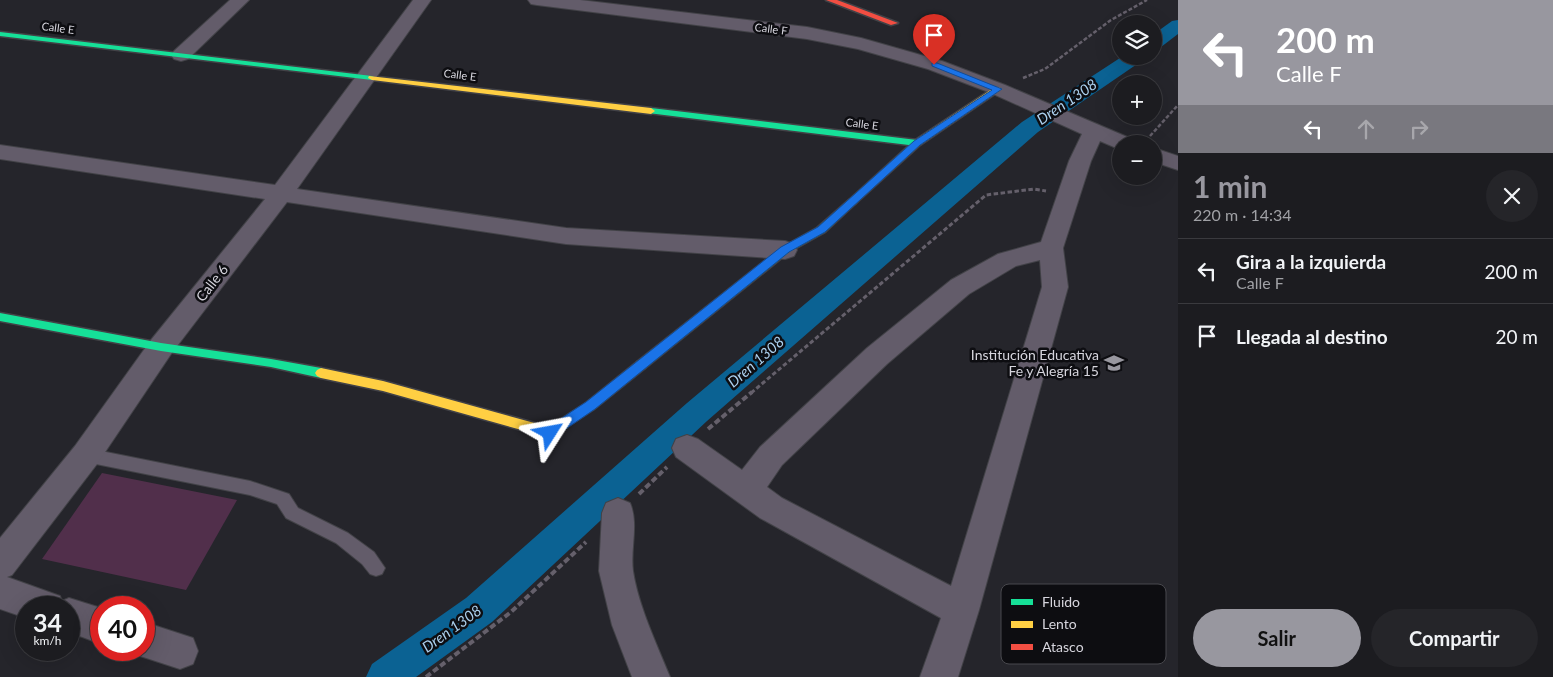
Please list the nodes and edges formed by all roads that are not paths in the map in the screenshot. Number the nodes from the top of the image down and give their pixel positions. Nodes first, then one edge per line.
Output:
1 (240, 0) edge
2 (422, 0) edge
3 (537, 0) edge
4 (830, 0) edge
5 (894, 23) joint
6 (0, 34) edge
7 (880, 49) junction
8 (181, 55) junction
9 (367, 77) junction
10 (1005, 93) junction
11 (1087, 129) junction
12 (1112, 139) edge
13 (917, 143) junction
14 (0, 152) edge
15 (1162, 153) edge
16 (1178, 163) edge
17 (281, 194) junction
18 (1051, 248) junction
19 (785, 250) junction
20 (0, 317) edge
21 (162, 347) junction
22 (687, 448) road end
23 (86, 455) junction
24 (746, 490) junction
25 (618, 513) road end
26 (0, 564) edge
27 (376, 568) dead end
28 (0, 592) edge
29 (15, 597) edge
30 (962, 610) junction
31 (155, 644) edge
32 (180, 652) dead end
33 (651, 677) edge
34 (939, 677) edge

1 - 8 street
2 - 9 street, Calle 6
3 - 7 street, Calle F
4 - 5 street
5 - 7 street
6 - 8 street, Calle E
7 - 10 street, Calle F
8 - 9 street, Calle E
9 - 13 street, Calle E
9 - 17 street, Calle 6
10 - 11 street, Calle F
10 - 13 street
11 - 12 street, Calle F
11 - 18 street
13 - 19 street
14 - 17 street
15 - 16 street
17 - 19 street
17 - 21 street, Calle 6
18 - 24 street
18 - 30 street
19 - 21 street
20 - 21 street
21 - 23 street, Calle 6
22 - 24 street
23 - 26 street, Calle 6
23 - 27 lane
24 - 30 street
25 - 33 street
28 - 29 street
30 - 34 street
31 - 32 street

